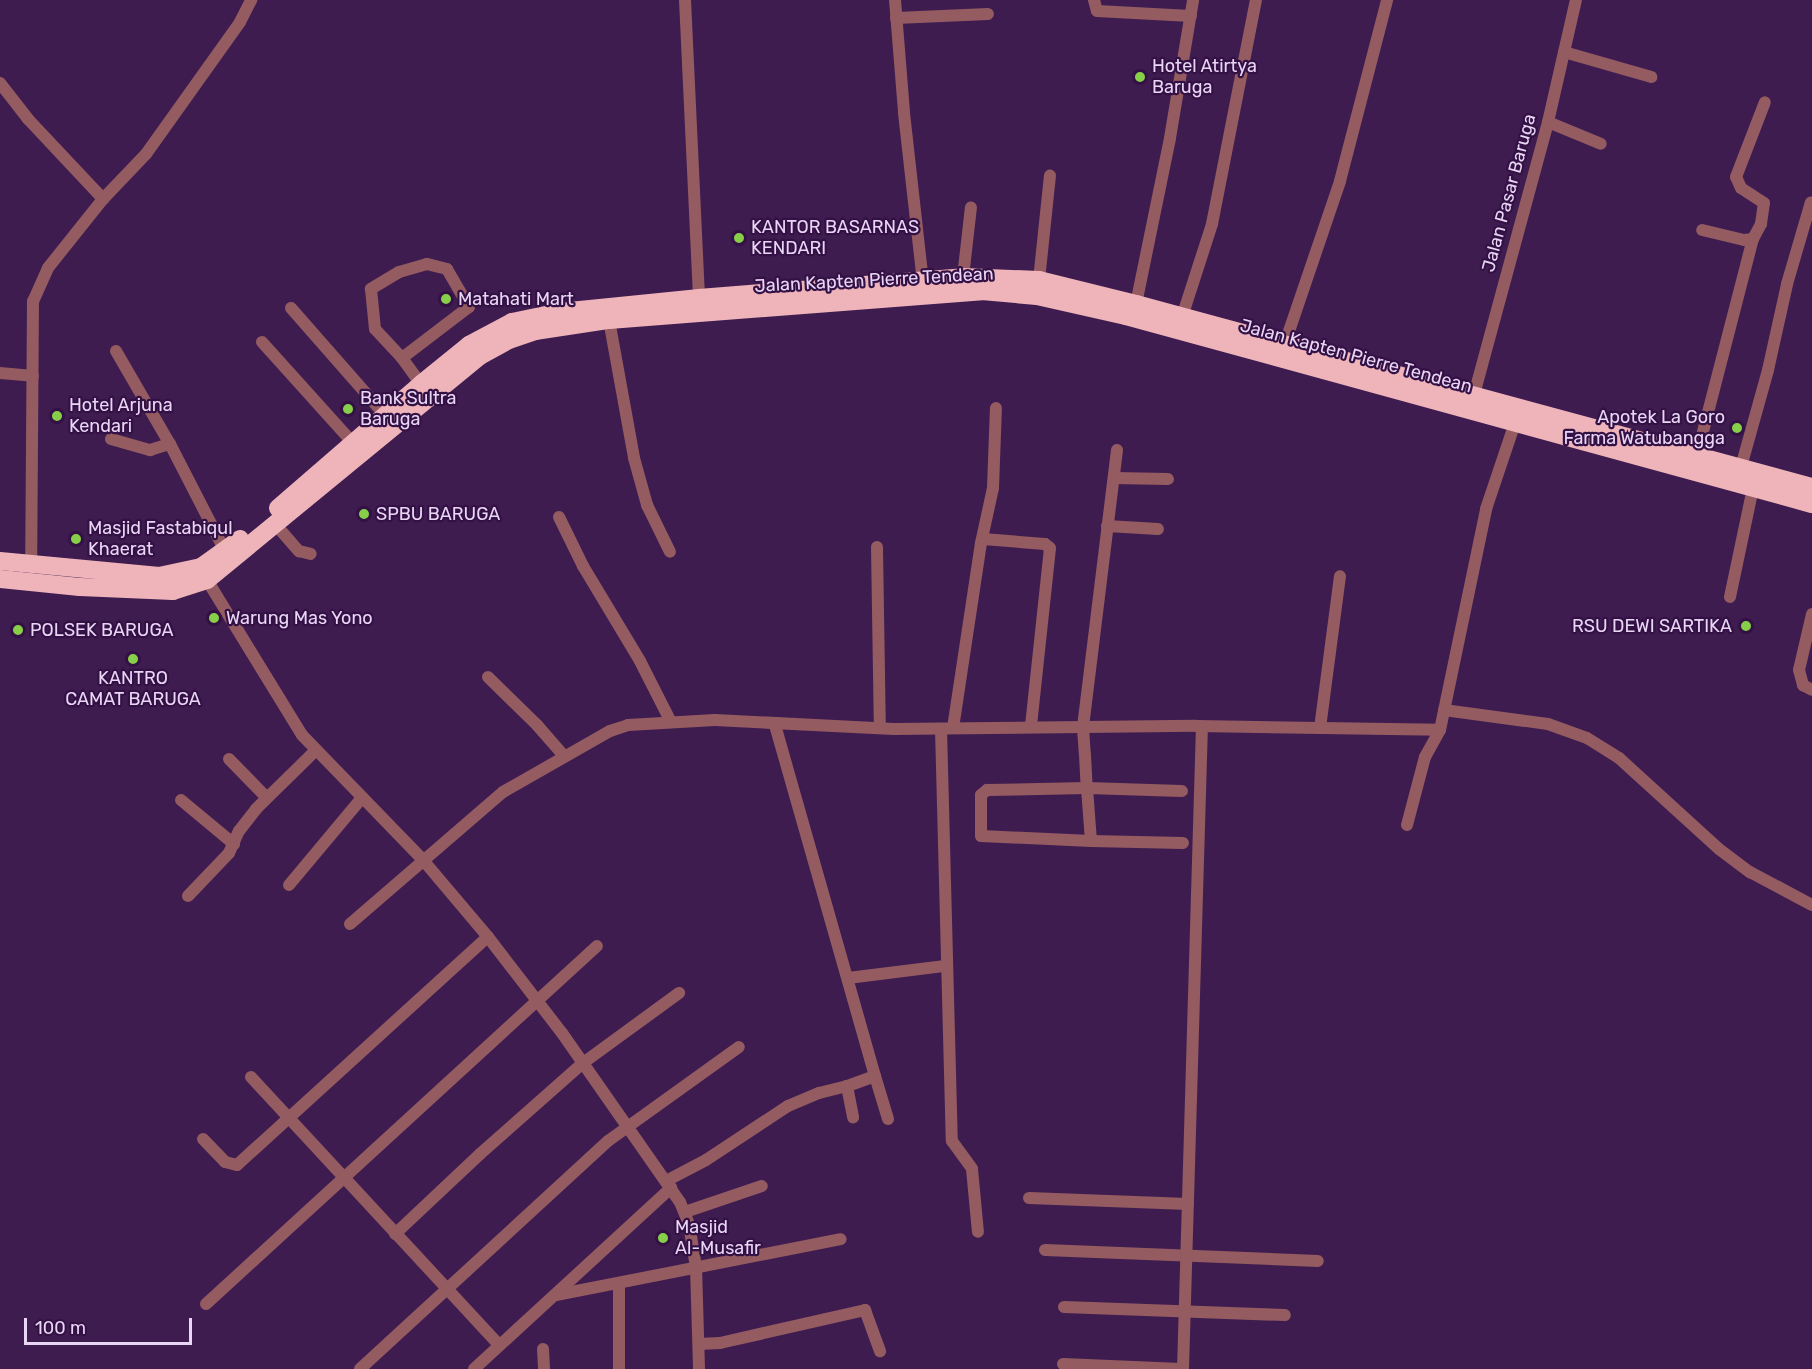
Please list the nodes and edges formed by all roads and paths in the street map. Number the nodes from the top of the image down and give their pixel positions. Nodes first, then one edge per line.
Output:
1 (251, 0) edge
2 (685, 0) edge
3 (895, 0) edge
4 (1094, 0) edge
5 (1193, 0) edge
6 (1256, 0) edge
7 (1387, 0) edge
8 (1576, 0) edge
9 (988, 15) dead end
10 (1191, 16) junction
11 (896, 18) junction
12 (1564, 52) junction
13 (1651, 77) dead end
14 (0, 83) edge
15 (1766, 102) dead end
16 (1548, 122) junction
17 (1601, 144) dead end
18 (1050, 176) dead end
19 (103, 199) junction
20 (1811, 202) edge
21 (971, 207) dead end
22 (1702, 230) dead end
23 (1753, 239) junction
24 (963, 277) junction
25 (1039, 280) junction
26 (923, 282) junction
27 (699, 298) junction
28 (774, 300) junction
29 (1136, 304) junction
30 (291, 308) dead end
31 (1182, 317) junction
32 (609, 320) junction
33 (262, 342) dead end
34 (1285, 343) junction
35 (116, 351) dead end
36 (402, 358) junction
37 (0, 374) edge
38 (33, 376) junction
39 (421, 384) junction
40 (1472, 402) junction
41 (996, 408) dead end
42 (385, 415) junction
43 (1515, 423) junction
44 (111, 439) dead end
45 (352, 442) junction
46 (170, 444) junction
47 (1117, 450) dead end
48 (1697, 455) junction
49 (337, 467) junction
50 (1741, 467) junction
51 (1114, 478) junction
52 (1168, 478) dead end
53 (1812, 487) edge
54 (1753, 488) junction
55 (1812, 504) edge
56 (559, 516) dead end
57 (276, 525) junction
58 (1107, 526) junction
59 (1158, 529) dead end
60 (983, 539) junction
61 (877, 547) dead end
62 (225, 551) junction
63 (670, 552) dead end
64 (311, 554) dead end
65 (0, 561) edge
66 (31, 565) junction
67 (1340, 576) dead end
68 (0, 579) edge
69 (207, 580) junction
70 (1730, 597) dead end
71 (1812, 614) edge
72 (488, 677) dead end
73 (1812, 690) edge
74 (1444, 710) junction
75 (671, 722) junction
76 (776, 725) junction
77 (1202, 726) junction
78 (1030, 727) junction
79 (880, 728) junction
80 (947, 728) junction
81 (1083, 728) junction
82 (1320, 728) junction
83 (1440, 730) junction
84 (315, 751) junction
85 (564, 756) junction
86 (228, 759) dead end
87 (1087, 788) junction
88 (1182, 791) dead end
89 (267, 798) junction
90 (361, 799) junction
91 (181, 800) dead end
92 (1407, 825) dead end
93 (1091, 842) junction
94 (1183, 843) dead end
95 (234, 844) junction
96 (423, 860) junction
97 (289, 885) dead end
98 (188, 896) dead end
99 (1812, 905) edge
100 (350, 924) dead end
101 (488, 937) junction
102 (597, 946) dead end
103 (945, 966) junction
104 (848, 978) junction
105 (679, 993) dead end
106 (538, 1000) junction
107 (739, 1047) dead end
108 (583, 1062) junction
109 (874, 1076) junction
110 (251, 1077) dead end
111 (847, 1086) junction
112 (853, 1117) dead end
113 (287, 1119) junction
114 (888, 1119) dead end
115 (627, 1125) junction
116 (203, 1139) dead end
117 (342, 1176) junction
118 (669, 1184) junction
119 (762, 1186) dead end
120 (1029, 1198) dead end
121 (1188, 1204) junction
122 (685, 1212) junction
123 (978, 1232) dead end
124 (395, 1234) junction
125 (841, 1239) dead end
126 (1046, 1250) dead end
127 (1187, 1254) junction
128 (1318, 1261) dead end
129 (696, 1267) junction
130 (619, 1283) junction
131 (447, 1289) junction
132 (556, 1295) junction
133 (206, 1304) dead end
134 (1064, 1307) dead end
135 (1185, 1311) junction
136 (1285, 1315) dead end
137 (699, 1344) junction
138 (499, 1345) junction
139 (543, 1349) dead end
140 (880, 1351) dead end
141 (1063, 1364) dead end
142 (483, 1366) edge
143 (360, 1369) edge
144 (544, 1369) edge
145 (619, 1369) edge
146 (699, 1369) edge
147 (1182, 1369) edge

1 - 19 street
2 - 27 street
3 - 11 street
4 - 10 street
5 - 10 street
6 - 31 street
7 - 34 street
8 - 12 street, Jalan Pasar Baruga
9 - 11 street
10 - 29 street
11 - 26 street
12 - 13 street
12 - 16 street, Jalan Pasar Baruga
14 - 19 street
15 - 23 street
16 - 17 street
16 - 40 street, Jalan Pasar Baruga
18 - 25 street
19 - 38 street
20 - 50 street
21 - 24 street
22 - 23 street
23 - 48 street
24 - 25 highway, Jalan Kapten Pierre Tendean
24 - 26 highway, Jalan Kapten Pierre Tendean
25 - 29 highway, Jalan Kapten Pierre Tendean
26 - 28 highway, Jalan Kapten Pierre Tendean
27 - 28 highway, Jalan Kapten Pierre Tendean
27 - 39 highway, Jalan Kapten Pierre Tendean
28 - 32 highway, Jalan Kapten Pierre Tendean
28 - 40 highway, Jalan Kapten Pierre Tendean
29 - 31 highway, Jalan Kapten Pierre Tendean
30 - 42 street
31 - 34 highway, Jalan Kapten Pierre Tendean
32 - 49 highway, Jalan Kapten Pierre Tendean
32 - 63 street
33 - 45 street
34 - 40 highway, Jalan Kapten Pierre Tendean
35 - 46 street
36 - 36 street
36 - 39 street
37 - 38 street
38 - 66 street
39 - 42 highway, Jalan Kapten Pierre Tendean
40 - 43 highway, Jalan Kapten Pierre Tendean
40 - 48 highway, Jalan Kapten Pierre Tendean
41 - 60 street
42 - 45 highway, Jalan Kapten Pierre Tendean
43 - 54 highway, Jalan Kapten Pierre Tendean
43 - 74 street
44 - 46 street
45 - 49 highway, Jalan Kapten Pierre Tendean
46 - 62 street
47 - 51 street
48 - 50 highway, Jalan Kapten Pierre Tendean
49 - 57 highway, Jalan Kapten Pierre Tendean
49 - 62 highway, Jalan Kapten Pierre Tendean
50 - 53 highway, Jalan Kapten Pierre Tendean
51 - 52 street
51 - 58 street
54 - 55 highway, Jalan Kapten Pierre Tendean
54 - 70 street
56 - 75 street
57 - 64 street
57 - 69 highway, Jalan Kapten Pierre Tendean
58 - 59 street
58 - 81 street
60 - 78 street
60 - 80 street
61 - 79 street
62 - 66 highway, Jalan Kapten Pierre Tendean
65 - 66 highway, Jalan Kapten Pierre Tendean
67 - 82 street
68 - 69 highway, Jalan Kapten Pierre Tendean
69 - 84 street
71 - 73 street
72 - 85 street
74 - 83 street
74 - 99 street
75 - 76 street
75 - 85 street
76 - 79 street
76 - 104 street
77 - 81 street
77 - 82 street
77 - 121 street
78 - 80 street
78 - 81 street
79 - 80 street
80 - 103 street
81 - 87 street
82 - 83 street
83 - 92 street
84 - 89 street
84 - 90 street
85 - 96 street
86 - 89 street
87 - 88 street
87 - 93 street
87 - 93 street
89 - 95 street
90 - 96 street
90 - 97 street
91 - 95 street
93 - 94 street
95 - 98 street
96 - 100 street
96 - 101 street
101 - 106 street
101 - 113 street
102 - 106 street
103 - 104 street
103 - 123 street
104 - 109 street
105 - 108 street
106 - 108 street
106 - 117 street
107 - 115 street
108 - 115 street
108 - 124 street
109 - 111 street
109 - 114 street
110 - 113 street
111 - 112 street
111 - 118 street
113 - 116 street
113 - 117 street
115 - 118 street
115 - 131 street
117 - 124 street
117 - 133 street
118 - 122 street
118 - 132 street
119 - 122 street
120 - 121 street
121 - 127 street
122 - 129 street
124 - 131 street
125 - 129 street
126 - 127 street
127 - 128 street
127 - 135 street
129 - 130 street
129 - 137 street
130 - 132 street
130 - 145 street
131 - 138 street
131 - 143 street
132 - 138 street
134 - 135 street
135 - 136 street
135 - 147 street
137 - 140 street
137 - 146 street
138 - 142 street
139 - 144 street
141 - 147 street

